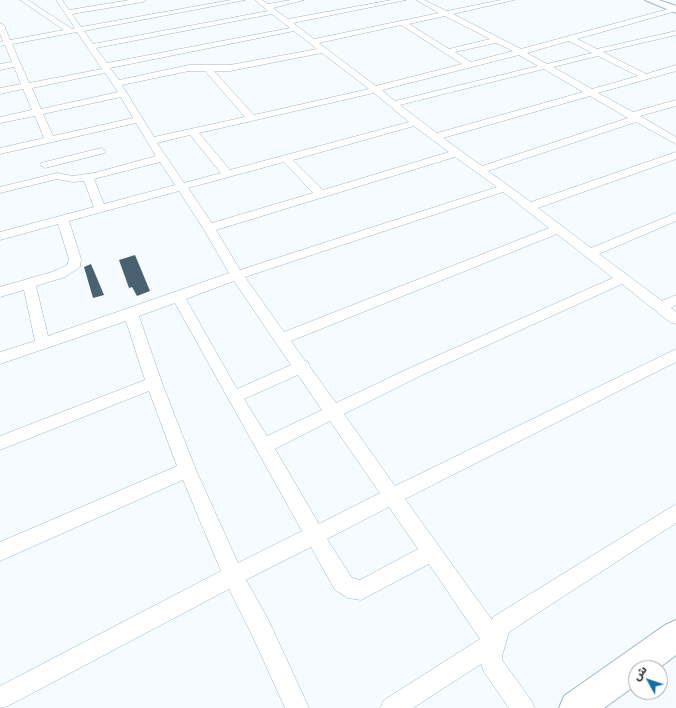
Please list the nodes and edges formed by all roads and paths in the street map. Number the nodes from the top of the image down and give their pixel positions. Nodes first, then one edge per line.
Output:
1 (24, 0) edge
2 (59, 0) edge
3 (143, 0) edge
4 (242, 0) edge
5 (258, 0) edge
6 (301, 0) edge
7 (403, 0) edge
8 (419, 0) edge
9 (487, 0) edge
10 (511, 0) edge
11 (650, 0) edge
12 (458, 3) dead end
13 (494, 4) junction
14 (266, 6) junction
15 (470, 9) junction
16 (675, 9) edge
17 (68, 12) junction
18 (273, 12) junction
19 (445, 14) junction
20 (103, 16) junction
21 (652, 16) junction
22 (664, 20) dead end
23 (286, 22) junction
24 (402, 23) junction
25 (0, 25) edge
26 (80, 29) junction
27 (295, 29) junction
28 (71, 31) junction
29 (676, 33) edge
30 (570, 38) junction
31 (497, 40) junction
32 (312, 42) junction
33 (4, 43) edge
34 (91, 47) junction
35 (323, 50) junction
36 (449, 51) junction
37 (520, 52) junction
38 (599, 52) junction
39 (17, 64) junction
40 (470, 64) junction
41 (0, 67) edge
42 (546, 67) junction
43 (106, 68) junction
44 (676, 68) edge
45 (209, 70) junction
46 (646, 77) junction
47 (117, 83) junction
48 (27, 86) junction
49 (376, 90) junction
50 (0, 91) edge
51 (590, 92) junction
52 (124, 94) junction
53 (676, 103) edge
54 (393, 104) junction
55 (39, 112) junction
56 (251, 118) junction
57 (632, 118) junction
58 (0, 120) edge
59 (138, 120) junction
60 (416, 123) junction
61 (192, 131) junction
62 (435, 138) junction
63 (50, 140) junction
64 (151, 141) junction
65 (676, 141) edge
66 (0, 151) edge
67 (101, 151) junction
68 (456, 153) junction
69 (41, 154) junction
70 (676, 155) edge
71 (162, 158) junction
72 (286, 158) junction
73 (480, 170) junction
74 (227, 173) junction
75 (50, 177) junction
76 (88, 177) junction
77 (182, 186) junction
78 (505, 188) junction
79 (0, 190) edge
80 (320, 193) junction
81 (529, 207) junction
82 (100, 208) junction
83 (676, 218) edge
84 (62, 219) junction
85 (209, 228) junction
86 (557, 229) junction
87 (0, 236) edge
88 (589, 253) junction
89 (238, 276) junction
90 (622, 279) junction
91 (29, 284) junction
92 (0, 292) edge
93 (178, 297) junction
94 (676, 300) edge
95 (660, 307) junction
96 (131, 314) junction
97 (676, 319) edge
98 (283, 338) junction
99 (42, 344) junction
100 (676, 354) edge
101 (0, 358) edge
102 (303, 366) junction
103 (154, 383) junction
104 (234, 397) junction
105 (332, 412) junction
106 (0, 443) edge
107 (264, 446) junction
108 (187, 470) junction
109 (392, 497) junction
110 (676, 514) edge
111 (315, 535) junction
112 (0, 552) edge
113 (432, 552) junction
114 (233, 576) junction
115 (676, 636) edge
116 (494, 642) junction
117 (0, 698) edge
118 (297, 708) edge
119 (392, 708) edge
120 (523, 708) edge
121 (576, 708) edge

1 - 28 street
2 - 17 street
3 - 20 street
4 - 20 street
5 - 14 street
6 - 14 street
7 - 23 street
8 - 19 street
9 - 13 street
10 - 13 street
11 - 16 street
12 - 15 street
13 - 15 street
14 - 18 street
15 - 19 street
16 - 21 street
17 - 20 street
17 - 26 street
18 - 23 street
18 - 34 street
19 - 24 street
19 - 31 street
20 - 26 street
21 - 22 street
21 - 30 street
23 - 27 street
24 - 32 street
24 - 36 street
25 - 33 street
26 - 28 street
26 - 34 street
27 - 32 street
27 - 43 street
28 - 33 street
29 - 38 street
30 - 37 street
30 - 38 street
31 - 36 street
31 - 37 street
32 - 35 street
33 - 39 street
34 - 43 street
35 - 45 street
35 - 49 street
36 - 40 street
37 - 40 street
37 - 42 street
38 - 42 street
38 - 46 street
39 - 41 street
39 - 48 street
40 - 49 street
42 - 51 street
42 - 54 street
43 - 47 street
43 - 48 street
44 - 46 street
45 - 47 street
45 - 56 street
46 - 51 street
47 - 52 street
48 - 50 street
48 - 55 street
49 - 54 street
49 - 56 street
51 - 57 street
51 - 62 street
52 - 55 street
52 - 59 street
53 - 57 street
54 - 60 street
55 - 58 street
55 - 63 street
56 - 61 street
57 - 65 street
57 - 73 street
59 - 64 street
59 - 67 street
60 - 62 street
60 - 72 street
61 - 64 street
61 - 74 street
62 - 68 street
63 - 67 street
63 - 69 street
64 - 71 street
66 - 69 street
67 - 69 street
67 - 71 street
67 - 76 street
68 - 73 street
68 - 80 street
69 - 75 street
70 - 81 street
71 - 77 street
72 - 74 street
72 - 80 street
73 - 78 street
74 - 77 street
75 - 76 street
75 - 79 street
76 - 82 street
77 - 82 street
77 - 85 street
78 - 81 street
78 - 89 street
80 - 85 street
81 - 86 street
82 - 84 street
83 - 88 street
84 - 87 street
84 - 91 street
85 - 89 street
86 - 88 street
86 - 98 street
88 - 90 street
89 - 93 street
89 - 98 street
90 - 95 street
90 - 105 street
91 - 92 street
91 - 99 street
93 - 96 street
93 - 104 street
94 - 95 street
95 - 97 street
96 - 99 street
96 - 103 street
98 - 102 street
99 - 101 street
100 - 109 street
102 - 104 street
102 - 105 street
103 - 106 street
103 - 108 street
104 - 107 street
105 - 107 street
105 - 109 street
107 - 111 street
108 - 112 street
108 - 114 street
109 - 111 street
109 - 113 street
110 - 116 street
111 - 113 street
111 - 114 street
113 - 116 street
114 - 117 street
114 - 118 street
115 - 121 street
116 - 119 street
116 - 120 street

